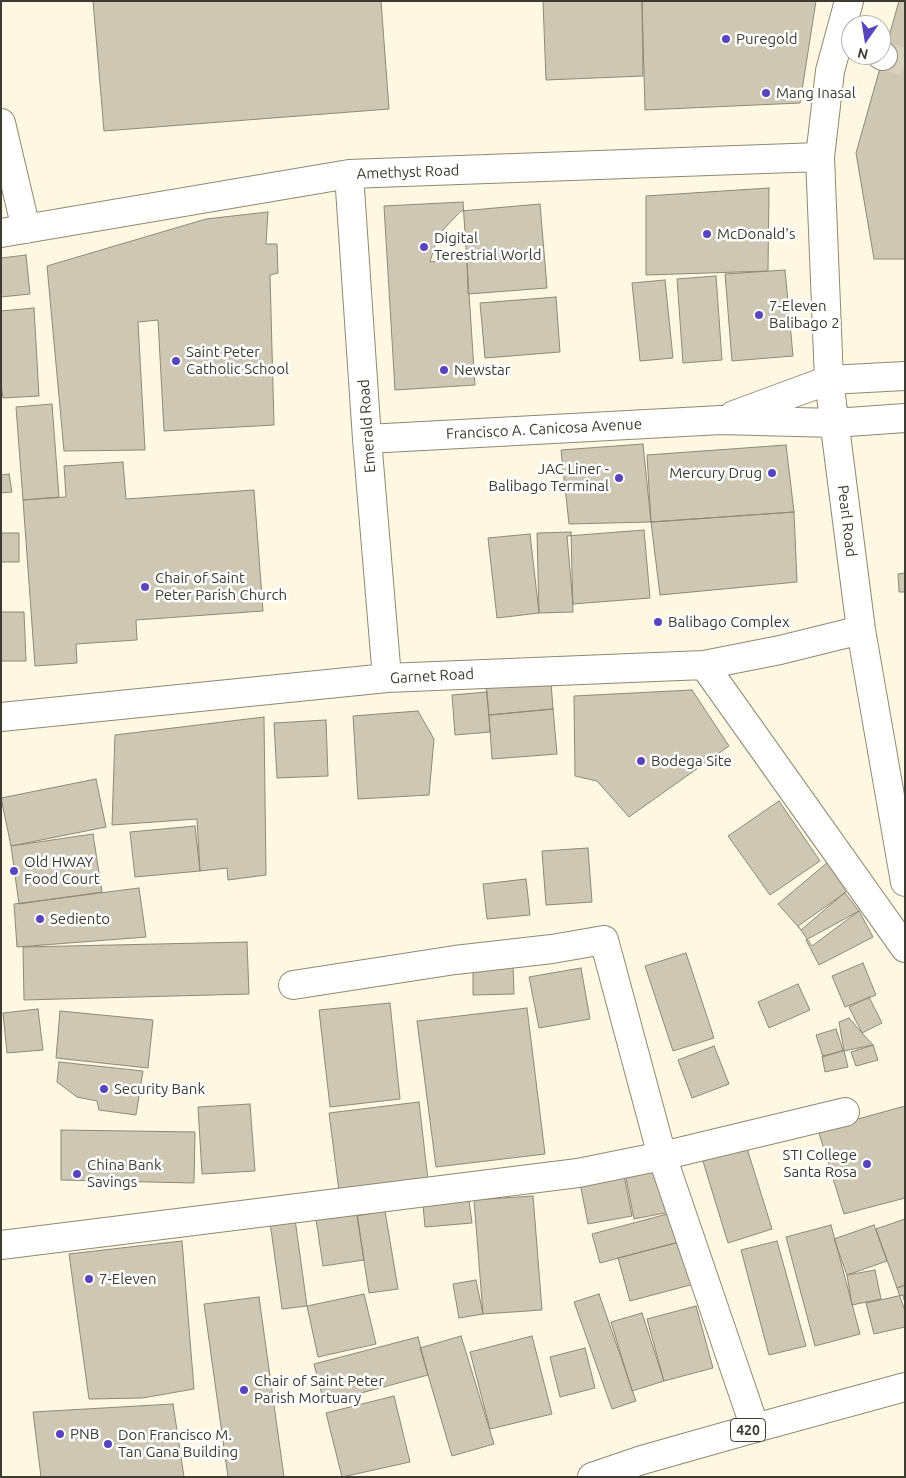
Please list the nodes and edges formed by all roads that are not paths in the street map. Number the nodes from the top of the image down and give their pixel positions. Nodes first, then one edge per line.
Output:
1 (849, 1) edge
2 (848, 15) edge
3 (841, 50) edge
4 (1, 123) edge
5 (820, 157) junction
6 (349, 174) junction
7 (13, 231) edge
8 (905, 376) edge
9 (828, 380) junction
10 (905, 418) edge
11 (721, 420) junction
12 (834, 423) junction
13 (367, 439) junction
14 (861, 630) junction
15 (704, 665) junction
16 (387, 678) junction
17 (1, 717) edge
18 (903, 866) edge
19 (905, 948) edge
20 (293, 985) dead end
21 (845, 1112) dead end
22 (662, 1156) junction
23 (1, 1245) edge
24 (905, 1388) edge
25 (755, 1428) junction
26 (594, 1476) edge

1 - 2 street, Pearl Road
3 - 5 street, Pearl Road
4 - 7 street
5 - 6 street, Amethyst Road
5 - 9 street, Pearl Road
6 - 7 street, Amethyst Road
6 - 13 street, Emerald Road
8 - 9 street, Francisco A. Canicosa Avenue
9 - 11 street, Francisco A. Canicosa Avenue
9 - 12 street, Pearl Road
10 - 12 street, Francisco A. Canicosa Avenue
11 - 12 street, Francisco A. Canicosa Avenue
11 - 13 street, Francisco A. Canicosa Avenue
12 - 14 street, Pearl Road
13 - 16 street, Emerald Road
14 - 15 street, Garnet Road
14 - 18 street, Pearl Road
15 - 16 street, Garnet Road
15 - 19 street
16 - 17 street, Garnet Road
20 - 22 street
21 - 22 street
22 - 23 street
22 - 25 street
24 - 25 street, 420
25 - 26 street, 420

